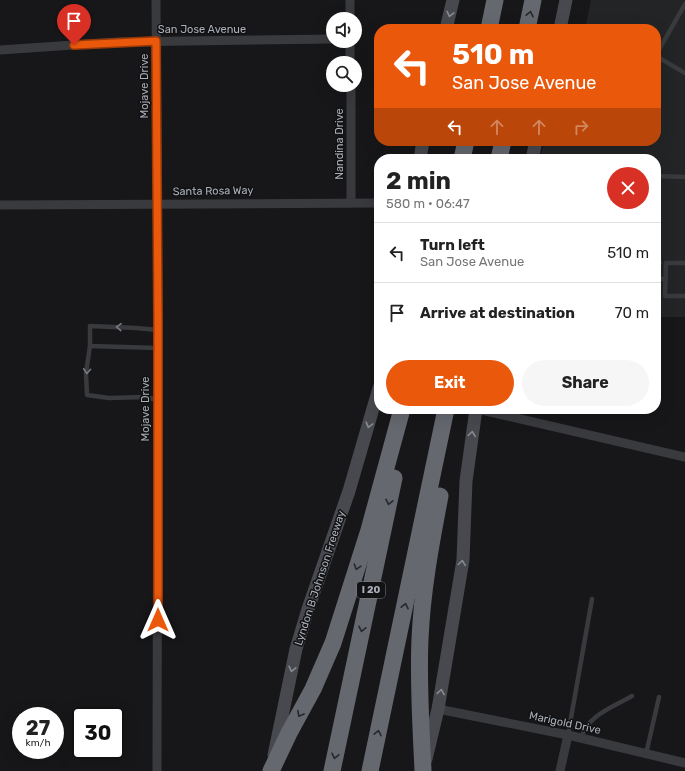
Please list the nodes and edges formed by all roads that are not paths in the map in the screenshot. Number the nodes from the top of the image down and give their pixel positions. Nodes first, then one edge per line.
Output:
1 (156, 0) edge
2 (350, 0) edge
3 (453, 0) edge
4 (495, 0) edge
5 (533, 0) edge
6 (566, 0) edge
7 (685, 4) edge
8 (350, 12) edge
9 (447, 24) edge
10 (490, 24) edge
11 (527, 24) edge
12 (561, 24) edge
13 (326, 39) edge
14 (156, 41) junction
15 (661, 47) edge
16 (0, 50) edge
17 (661, 59) edge
18 (685, 73) edge
19 (351, 92) edge
20 (661, 176) edge
21 (685, 177) edge
22 (352, 203) junction
23 (374, 203) edge
24 (0, 204) edge
25 (158, 204) junction
26 (661, 263) edge
27 (666, 263) junction
28 (685, 263) edge
29 (661, 279) edge
30 (666, 279) junction
31 (685, 296) edge
32 (158, 330) junction
33 (90, 346) junction
34 (158, 348) junction
35 (157, 400) junction
36 (374, 406) edge
37 (401, 414) edge
38 (408, 414) edge
39 (445, 414) edge
40 (452, 414) edge
41 (475, 414) edge
42 (498, 414) edge
43 (685, 457) edge
44 (592, 599) dead end
45 (632, 696) dead end
46 (659, 697) dead end
47 (438, 709) junction
48 (568, 736) junction
49 (581, 738) junction
50 (646, 754) junction
51 (685, 763) edge
52 (423, 770) edge
53 (157, 771) edge
54 (271, 771) edge
55 (332, 771) edge
56 (370, 771) edge
57 (560, 771) edge

1 - 14 street, Mojave Drive
2 - 8 street
3 -> 9 main road
4 - 10 highway
11 -> 5 highway
6 - 12 main road
7 - 15 lane
13 - 14 street, San Jose Avenue
14 - 16 street, San Jose Avenue
14 - 25 street, Mojave Drive
17 - 18 lane
19 - 22 street, Nandina Drive
20 - 21 lane
22 - 23 street, Santa Rosa Way
22 - 25 street, Santa Rosa Way
24 - 25 street, Santa Rosa Way
25 - 32 street, Mojave Drive
26 - 27 lane
27 - 28 lane
27 - 30 lane
29 - 30 lane
30 - 31 lane
32 -> 33 lane
32 - 34 street, Mojave Drive
33 - 34 lane
33 -> 35 lane
34 - 35 street, Mojave Drive
35 - 53 street, Mojave Drive
36 -> 54 main road, Lyndon B Johnson Freeway
37 -> 54 highway
38 -> 55 highway, I 20
56 -> 39 highway
40 - 52 highway
47 -> 41 main road
42 - 43 street
44 - 48 lane
45 - 49 lane
46 - 50 lane
47 - 48 street, Marigold Drive
47 - 52 main road
48 - 49 street, Marigold Drive
48 - 57 street
49 - 50 street, Marigold Drive
50 - 51 street, Marigold Drive

